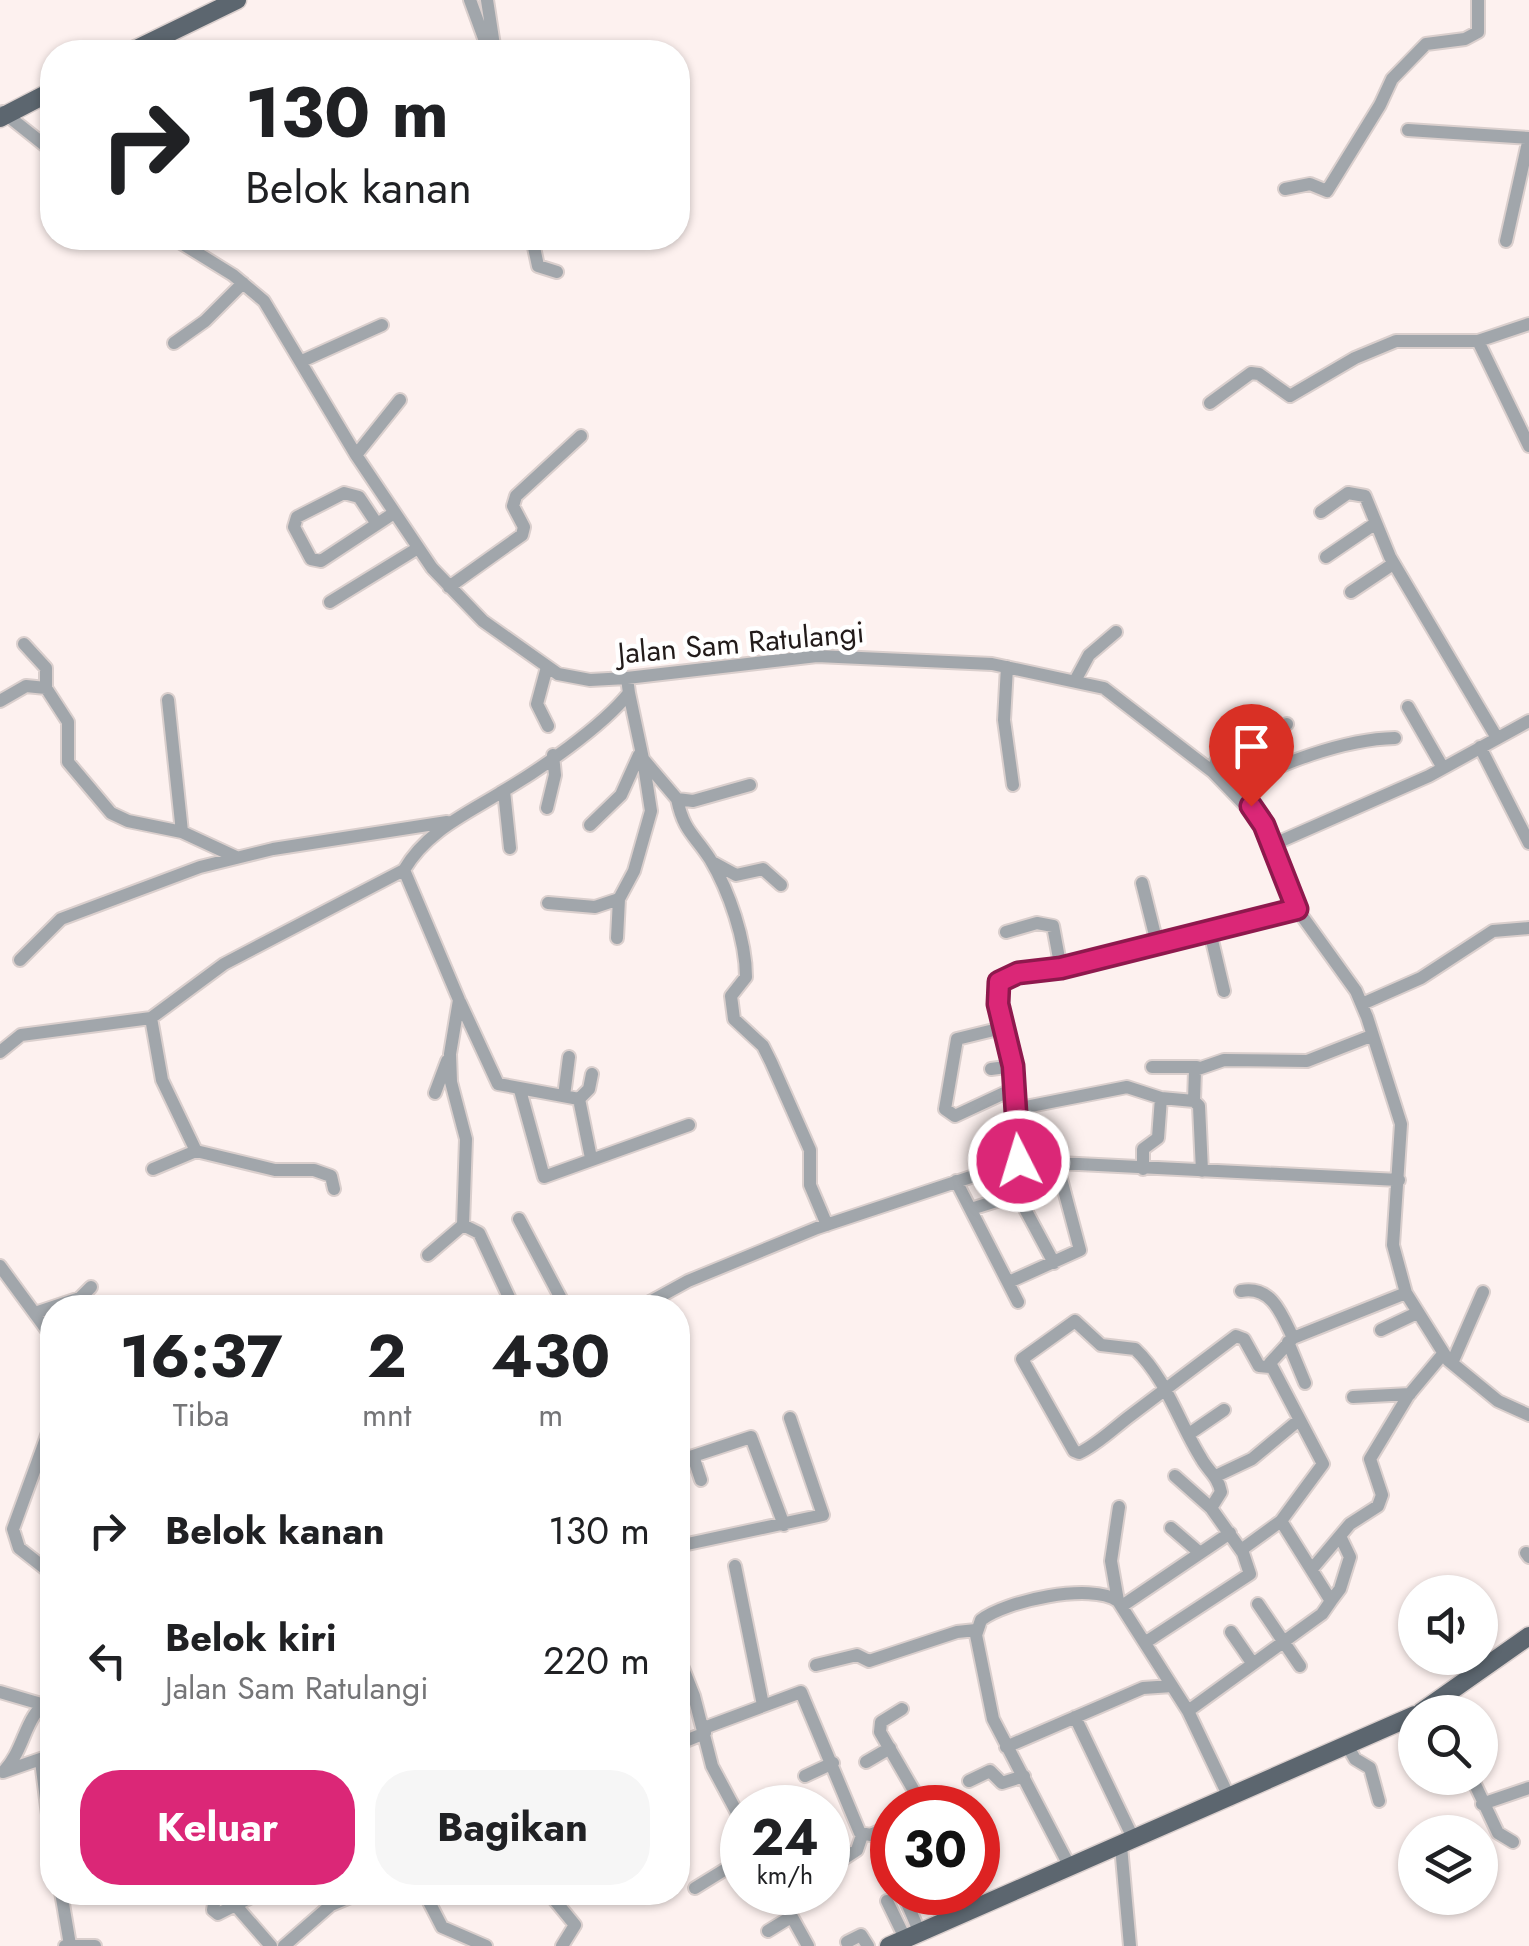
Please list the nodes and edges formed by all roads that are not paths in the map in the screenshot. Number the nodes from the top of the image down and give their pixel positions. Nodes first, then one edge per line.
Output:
1 (237, 0) edge
2 (470, 0) edge
3 (488, 0) edge
4 (1478, 0) edge
5 (155, 40) edge
6 (487, 40) edge
7 (491, 40) edge
8 (40, 97) edge
9 (2, 114) edge
10 (1408, 130) dead end
11 (1529, 138) edge
12 (40, 142) edge
13 (1285, 189) dead end
14 (1506, 241) dead end
15 (192, 250) edge
16 (535, 250) edge
17 (557, 272) dead end
18 (243, 283) junction
19 (1529, 324) edge
20 (382, 325) dead end
21 (1478, 341) junction
22 (174, 343) dead end
23 (302, 361) junction
24 (400, 400) dead end
25 (1210, 403) dead end
26 (1529, 410) edge
27 (1514, 416) junction
28 (580, 436) dead end
29 (1529, 446) edge
30 (356, 454) junction
31 (1321, 512) dead end
32 (394, 514) junction
33 (1376, 523) junction
34 (377, 524) junction
35 (418, 548) junction
36 (1326, 557) dead end
37 (1393, 564) junction
38 (449, 588) junction
39 (1352, 592) dead end
40 (330, 602) dead end
41 (1116, 632) dead end
42 (24, 644) dead end
43 (1006, 666) junction
44 (547, 667) junction
45 (627, 678) junction
46 (1076, 679) junction
47 (46, 688) junction
48 (629, 693) junction
49 (168, 700) dead end
50 (0, 701) edge
51 (1408, 706) dead end
52 (1529, 722) edge
53 (1287, 724) dead end
54 (548, 726) dead end
55 (1395, 738) dead end
56 (1496, 738) junction
57 (1480, 747) junction
58 (642, 754) junction
59 (553, 755) junction
60 (1443, 768) junction
61 (1213, 772) junction
62 (750, 785) dead end
63 (1013, 786) dead end
64 (504, 791) junction
65 (1236, 792) junction
66 (677, 799) junction
67 (548, 808) dead end
68 (450, 821) junction
69 (590, 825) dead end
70 (182, 832) junction
71 (1529, 844) edge
72 (1272, 845) junction
73 (510, 848) dead end
74 (236, 856) junction
75 (709, 858) junction
76 (404, 870) junction
77 (781, 884) dead end
78 (1142, 884) dead end
79 (619, 899) junction
80 (548, 903) dead end
81 (1297, 909) junction
82 (1529, 928) edge
83 (1006, 932) dead end
84 (1210, 932) junction
85 (617, 938) dead end
86 (1156, 943) junction
87 (20, 960) dead end
88 (1061, 968) junction
89 (1224, 991) dead end
90 (459, 1000) junction
91 (1362, 1004) junction
92 (151, 1018) junction
93 (1002, 1028) junction
94 (1372, 1036) junction
95 (0, 1052) edge
96 (450, 1054) junction
97 (569, 1057) dead end
98 (1013, 1066) junction
99 (1152, 1067) dead end
100 (1197, 1067) junction
101 (991, 1069) dead end
102 (592, 1074) dead end
103 (1015, 1088) junction
104 (520, 1090) junction
105 (435, 1093) dead end
106 (564, 1096) junction
107 (1161, 1098) junction
108 (579, 1100) junction
109 (1194, 1101) junction
110 (1014, 1110) junction
111 (689, 1125) dead end
112 (196, 1152) junction
113 (591, 1158) junction
114 (1056, 1160) junction
115 (1019, 1161) junction
116 (153, 1169) dead end
117 (1143, 1169) junction
118 (1202, 1170) junction
119 (1060, 1180) junction
120 (1399, 1180) junction
121 (956, 1181) junction
122 (334, 1189) dead end
123 (1017, 1194) junction
124 (971, 1209) junction
125 (519, 1219) dead end
126 (463, 1225) junction
127 (827, 1225) junction
128 (428, 1255) dead end
129 (1054, 1263) junction
130 (0, 1266) edge
131 (1010, 1282) junction
132 (91, 1286) dead end
133 (1241, 1291) dead end
134 (1483, 1292) dead end
135 (1406, 1293) junction
136 (83, 1295) edge
137 (508, 1295) edge
138 (559, 1295) edge
139 (664, 1295) edge
140 (1018, 1302) dead end
141 (40, 1311) edge
142 (35, 1313) junction
143 (1417, 1313) junction
144 (40, 1320) edge
145 (1381, 1330) dead end
146 (1291, 1340) junction
147 (1448, 1358) junction
148 (1270, 1368) junction
149 (1304, 1383) dead end
150 (1165, 1390) junction
151 (1410, 1394) junction
152 (1353, 1398) dead end
153 (1224, 1410) dead end
154 (1529, 1416) edge
155 (790, 1418) dead end
156 (1299, 1420) junction
157 (1189, 1434) junction
158 (40, 1452) edge
159 (693, 1456) junction
160 (690, 1457) edge
161 (1175, 1476) dead end
162 (1216, 1476) junction
163 (702, 1480) dead end
164 (1119, 1508) dead end
165 (1212, 1508) junction
166 (1281, 1521) junction
167 (784, 1525) junction
168 (1170, 1528) dead end
169 (1230, 1533) junction
170 (7, 1534) edge
171 (1340, 1536) junction
172 (690, 1544) edge
173 (1241, 1550) junction
174 (1200, 1553) junction
175 (40, 1565) edge
176 (735, 1566) dead end
177 (1312, 1568) junction
178 (1331, 1601) junction
179 (1120, 1603) junction
180 (1258, 1604) dead end
181 (976, 1630) junction
182 (1231, 1632) dead end
183 (1529, 1636) edge
184 (1146, 1642) junction
185 (1282, 1642) junction
186 (1254, 1664) junction
187 (816, 1665) dead end
188 (1300, 1666) dead end
189 (690, 1686) edge
190 (1172, 1686) junction
191 (0, 1692) edge
192 (1458, 1695) edge
193 (694, 1696) junction
194 (690, 1698) edge
195 (40, 1699) edge
196 (762, 1706) junction
197 (902, 1709) dead end
198 (40, 1711) edge
199 (1188, 1711) junction
200 (1075, 1717) junction
201 (1398, 1723) edge
202 (705, 1731) junction
203 (690, 1738) edge
204 (1348, 1746) junction
205 (1006, 1747) junction
206 (890, 1748) junction
207 (40, 1760) edge
208 (866, 1762) dead end
209 (832, 1763) junction
210 (1, 1772) edge
211 (805, 1776) dead end
212 (1024, 1776) junction
213 (968, 1781) dead end
214 (722, 1785) edge
215 (911, 1785) edge
216 (1529, 1788) edge
217 (1479, 1795) edge
218 (1230, 1799) junction
219 (1379, 1801) dead end
220 (1482, 1804) junction
221 (870, 1832) edge
222 (862, 1835) junction
223 (1513, 1842) dead end
224 (1127, 1843) junction
225 (850, 1855) edge
226 (1070, 1866) junction
227 (720, 1873) edge
228 (694, 1888) dead end
229 (1000, 1889) edge
230 (62, 1905) edge
231 (215, 1905) edge
232 (239, 1905) edge
233 (333, 1905) edge
234 (431, 1905) edge
235 (558, 1905) edge
236 (236, 1907) junction
237 (893, 1915) edge
238 (943, 1915) edge
239 (792, 1917) joint
240 (768, 1931) dead end
241 (904, 1939) edge
242 (847, 1942) dead end
243 (67, 1946) edge
244 (95, 1946) edge
245 (271, 1946) edge
246 (284, 1946) edge
247 (486, 1946) edge
248 (562, 1946) edge
249 (808, 1946) edge
250 (868, 1946) edge
251 (1130, 1946) edge

1 - 5 main road
2 - 6 street
3 - 7 street
4 - 13 street
8 - 9 main road
9 - 12 street
10 - 11 street
11 - 14 street
15 - 18 street, Jalan Sam Ratulangi
16 - 17 street
18 - 22 street
18 - 23 street, Jalan Sam Ratulangi
19 - 21 street
20 - 23 street
21 - 25 street
21 - 27 street
23 - 30 street, Jalan Sam Ratulangi
24 - 30 street
26 - 27 street
27 - 29 street
28 - 38 street
30 - 32 street, Jalan Sam Ratulangi
31 - 33 street
32 - 34 street
32 - 35 street, Jalan Sam Ratulangi
33 - 36 street
33 - 37 street
34 - 34 street
35 - 38 street, Jalan Sam Ratulangi
35 - 40 street
37 - 39 street
37 - 56 street
38 - 44 street, Jalan Sam Ratulangi
41 - 46 street
42 - 47 street
43 - 45 street, Jalan Sam Ratulangi
43 - 46 street, Jalan Sam Ratulangi
43 - 63 street
44 - 45 street, Jalan Sam Ratulangi
44 - 54 street
45 - 48 street
46 - 61 street, Jalan Sam Ratulangi
47 - 50 street
47 - 70 street
48 - 58 street
48 - 59 street
49 - 70 street
51 - 60 street
52 - 56 street
53 - 61 street
55 - 65 street
56 - 57 street
57 - 60 street
57 - 71 street
58 - 66 street
58 - 69 street
58 - 79 street
59 - 64 street
59 - 67 street
60 - 72 street
61 - 65 street, Jalan Sam Ratulangi
62 - 66 street
64 - 68 street
64 - 73 street
65 - 72 street, Jalan Sam Ratulangi
66 - 75 street
68 - 74 street
68 - 76 street
70 - 74 street
72 - 81 street, Jalan Sam Ratulangi
74 - 87 street
75 - 77 street
75 - 127 street
76 - 90 street
76 - 92 street
78 - 86 street
79 - 80 street
79 - 85 street
81 - 84 street
81 - 91 street, Jalan Sam Ratulangi
82 - 91 street
83 - 88 street
84 - 86 street
84 - 89 street
86 - 88 street
88 - 93 street
90 - 96 street
90 - 104 street
91 - 94 street, Jalan Sam Ratulangi
92 - 95 street
92 - 112 street
93 - 98 street
93 - 103 street
94 - 100 street
94 - 120 street, Jalan Sam Ratulangi
96 - 105 street
96 - 126 street
97 - 106 street
98 - 101 street
98 - 103 street
99 - 100 street
100 - 109 street
102 - 108 street
103 - 110 street
104 - 106 street
104 - 113 street
106 - 108 street
107 - 109 street
107 - 110 street
107 - 117 street
108 - 113 street
109 - 118 street
110 - 115 street
111 - 113 street
112 - 116 street
112 - 122 street
114 - 115 street
114 - 117 street
114 - 119 street
115 - 121 street
117 - 118 street
118 - 120 street
119 - 123 street
119 - 129 street
120 - 135 street, Jalan Sam Ratulangi
121 - 124 street
121 - 127 street
123 - 124 street
123 - 129 street
124 - 131 street
125 - 138 street
126 - 128 street
126 - 137 street
127 - 139 street
129 - 131 street
130 - 142 street
131 - 140 street
132 - 136 street
133 - 146 street
134 - 147 street
135 - 143 street, Jalan Sam Ratulangi
135 - 146 street
141 - 142 street
142 - 144 street
143 - 145 street
143 - 147 street, Jalan Sam Ratulangi
146 - 148 street
146 - 149 street
147 - 151 street
147 - 154 street, Jalan Sam Ratulangi
148 - 150 street
148 - 156 street
150 - 150 street
150 - 157 street
151 - 152 street
151 - 171 street
153 - 157 street
155 - 167 street
156 - 162 street
156 - 166 street
157 - 162 street
158 - 170 street
159 - 160 street
159 - 163 street
159 - 167 street
161 - 165 street
162 - 165 street
164 - 179 street
165 - 169 street
166 - 173 street
166 - 177 street
167 - 172 street
168 - 174 street
169 - 173 street
169 - 174 street
170 - 175 street
171 - 177 street
171 - 178 street
173 - 184 street
174 - 179 street
176 - 196 street
177 - 178 street
178 - 185 street
179 - 181 street
179 - 184 street
180 - 185 street
181 - 187 street
181 - 205 street
182 - 186 street
183 - 192 main road
184 - 190 street
185 - 186 street
185 - 188 street
186 - 199 street
189 - 193 street
190 - 199 street
190 - 200 street
191 - 195 street
193 - 194 street
193 - 202 street
196 - 202 street
196 - 209 street
197 - 206 street
198 - 210 street
199 - 218 street
200 - 205 street
200 - 224 street
201 - 204 main road
202 - 203 street
202 - 214 street
204 - 218 main road
204 - 219 street
205 - 212 street
206 - 208 street
206 - 215 street
207 - 210 street
209 - 211 street
209 - 222 street
212 - 213 street
212 - 226 street
216 - 220 street
217 - 220 street
218 - 224 main road
220 - 223 street
221 - 222 street
222 - 225 street
224 - 226 main road
224 - 251 street
226 - 229 main road
227 - 228 street
230 - 243 street
231 - 236 street
232 - 236 street
233 - 246 street
234 - 247 street
235 - 248 street
236 - 245 street
237 - 241 street
238 - 241 main road
239 - 240 street
239 - 249 street
242 - 250 street
243 - 244 street

